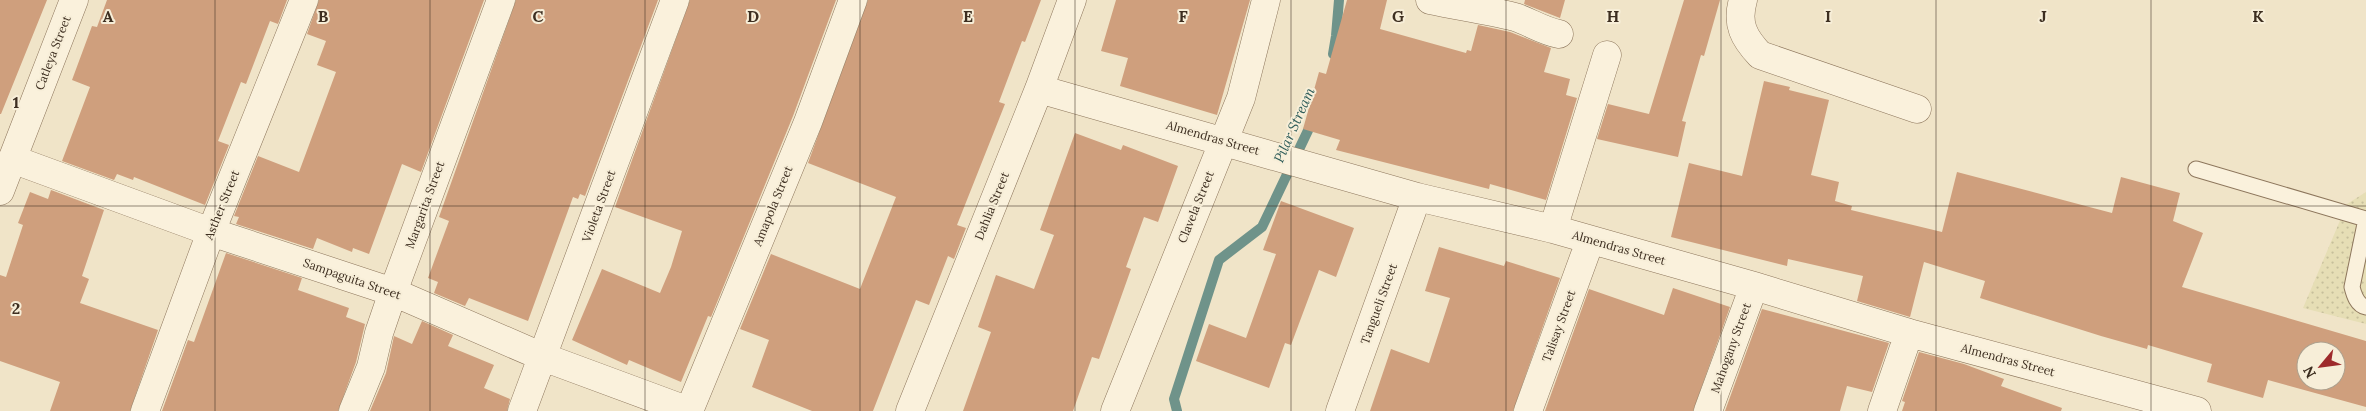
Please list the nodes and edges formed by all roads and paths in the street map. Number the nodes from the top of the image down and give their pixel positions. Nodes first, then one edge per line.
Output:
1 (74, 0) edge
2 (304, 0) edge
3 (501, 0) edge
4 (675, 0) edge
5 (853, 0) edge
6 (1072, 0) edge
7 (1266, 0) edge
8 (1430, 0) edge
9 (1743, 0) edge
10 (1559, 34) dead end
11 (1607, 55) dead end
12 (1040, 89) junction
13 (1917, 109) dead end
14 (1222, 141) junction
15 (12, 158) junction
16 (2196, 169) dead end
17 (0, 191) edge
18 (1417, 197) junction
19 (2366, 219) edge
20 (1553, 229) junction
21 (211, 232) junction
22 (1590, 241) junction
23 (1754, 286) junction
24 (393, 292) junction
25 (2366, 308) edge
26 (1909, 333) junction
27 (543, 357) junction
28 (144, 411) edge
29 (353, 411) edge
30 (522, 411) edge
31 (689, 411) edge
32 (910, 411) edge
33 (1115, 411) edge
34 (1340, 411) edge
35 (1528, 411) edge
36 (1708, 411) edge
37 (1882, 411) edge
38 (2197, 411) edge

1 - 15 street, Catleya Street
2 - 21 street, Asther Street
3 - 24 street, Margarita Street
4 - 27 street, Violeta Street
5 - 31 street, Amapola Street
6 - 12 street, Dahlia Street
7 - 14 street, Clavela Street
8 - 10 street
9 - 13 street
11 - 20 street
12 - 14 street, Almendras Street
12 - 32 street, Dahlia Street
14 - 18 street, Almendras Street
14 - 33 street, Clavela Street
15 - 17 street, Catleya Street
15 - 21 street, Sampaguita Street
16 - 19 lane
18 - 20 street, Almendras Street
18 - 34 street, Tangueli Street
19 - 25 lane
20 - 22 street, Almendras Street
21 - 24 street, Sampaguita Street
21 - 28 street, Asther Street
22 - 23 street, Almendras Street
22 - 35 street, Talisay Street
23 - 26 street, Almendras Street
23 - 36 street, Mahogany Street
24 - 27 street, Sampaguita Street
24 - 29 street, Margarita Street
26 - 37 street
26 - 38 street, Almendras Street
27 - 30 street, Violeta Street
27 - 31 street, Sampaguita Street

